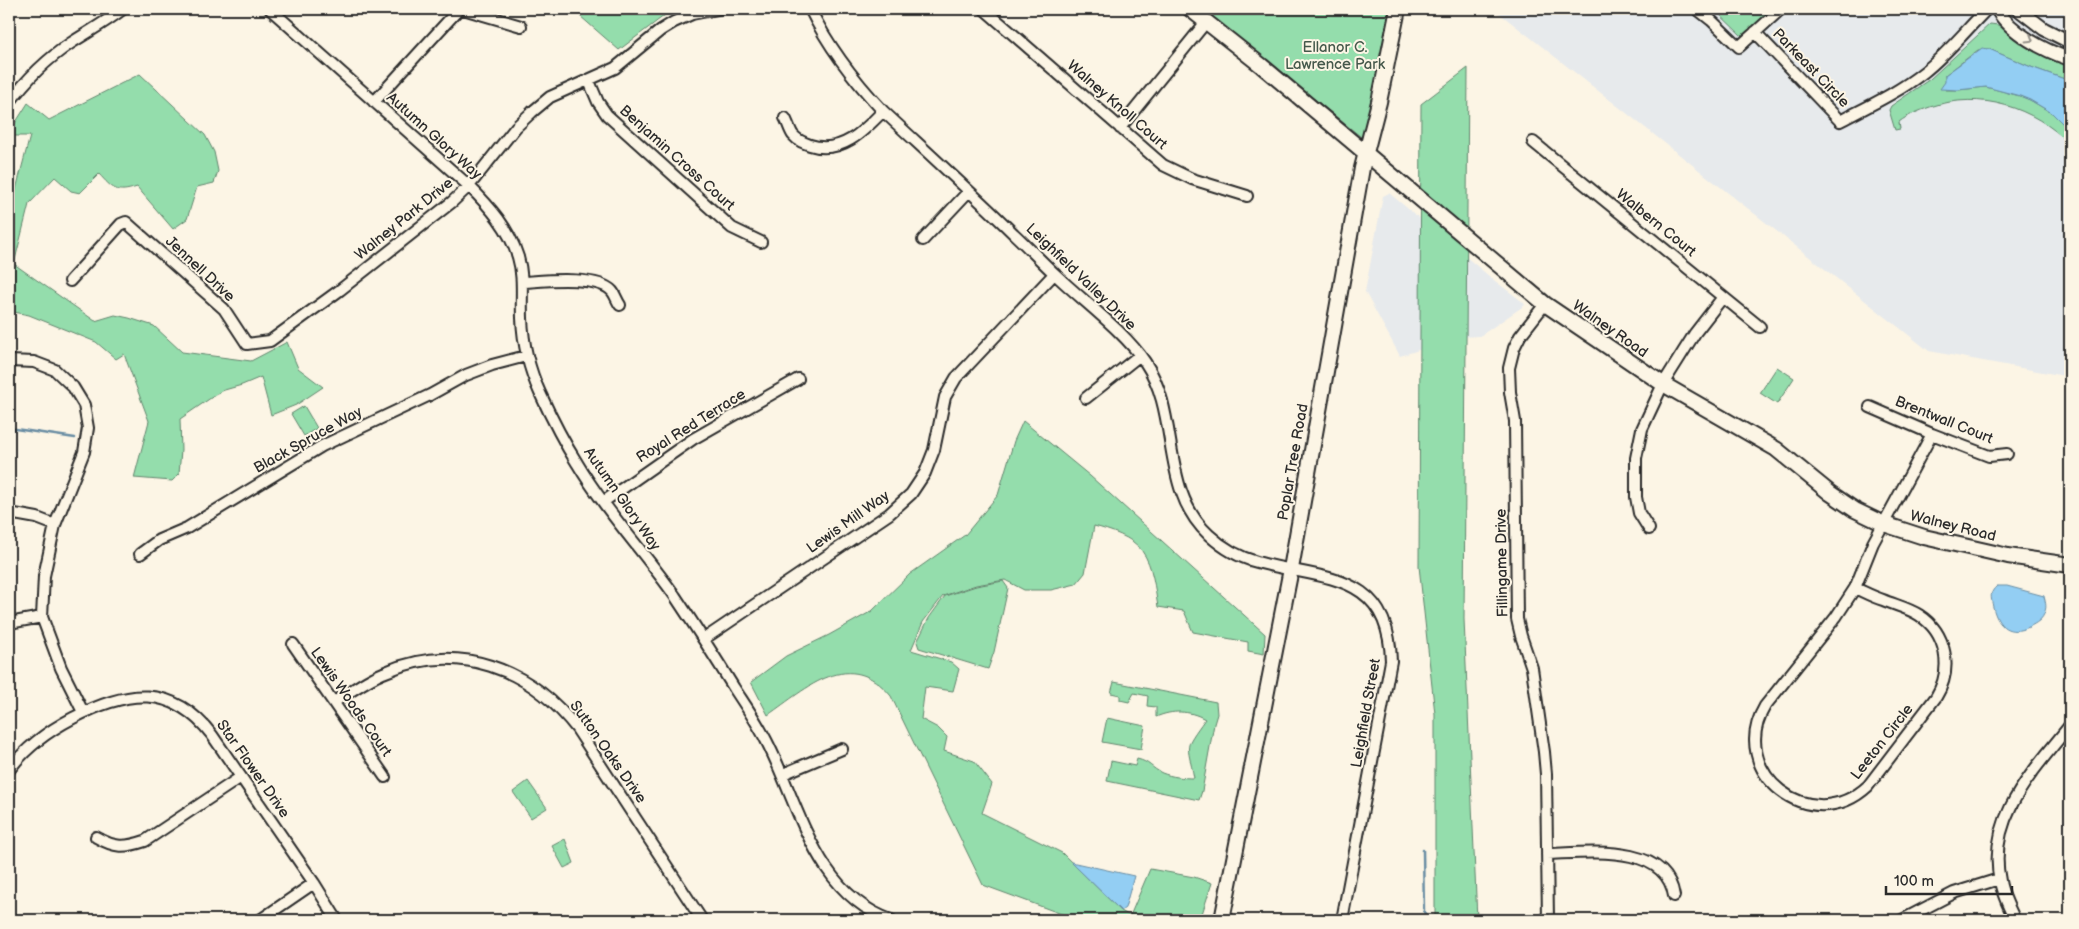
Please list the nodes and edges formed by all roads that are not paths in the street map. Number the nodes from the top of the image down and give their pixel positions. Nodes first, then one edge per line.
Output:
1 (123, 9) edge
2 (270, 9) edge
3 (458, 9) edge
4 (463, 9) edge
5 (718, 9) edge
6 (810, 9) edge
7 (984, 9) edge
8 (1190, 9) edge
9 (1398, 9) edge
10 (1697, 9) edge
11 (1781, 9) edge
12 (1986, 9) edge
13 (1997, 9) edge
14 (2018, 9) edge
15 (1206, 22) junction
16 (521, 26) dead end
17 (1755, 32) junction
18 (2070, 42) edge
19 (2070, 59) edge
20 (589, 81) junction
21 (374, 102) junction
22 (9, 103) edge
23 (883, 111) junction
24 (785, 118) dead end
25 (1120, 128) junction
26 (1532, 142) dead end
27 (1366, 154) junction
28 (469, 186) junction
29 (969, 191) junction
30 (1248, 196) dead end
31 (923, 240) dead end
32 (761, 242) dead end
33 (1054, 274) junction
34 (70, 281) dead end
35 (522, 282) junction
36 (1723, 297) junction
37 (1545, 304) junction
38 (620, 305) dead end
39 (1760, 327) dead end
40 (247, 344) joint
41 (1140, 355) junction
42 (526, 356) junction
43 (9, 361) edge
44 (798, 379) dead end
45 (1663, 384) junction
46 (1086, 398) dead end
47 (1870, 406) dead end
48 (1932, 434) junction
49 (2007, 454) dead end
50 (603, 502) junction
51 (9, 514) edge
52 (1884, 524) junction
53 (55, 525) junction
54 (1649, 529) dead end
55 (140, 554) dead end
56 (2070, 565) edge
57 (1292, 569) junction
58 (1854, 588) junction
59 (42, 616) junction
60 (9, 623) edge
61 (704, 639) junction
62 (293, 644) dead end
63 (334, 702) junction
64 (84, 712) junction
65 (2070, 725) edge
66 (842, 749) dead end
67 (9, 770) edge
68 (783, 774) junction
69 (241, 777) junction
70 (385, 777) dead end
71 (96, 837) dead end
72 (1547, 854) junction
73 (1999, 879) junction
74 (314, 883) junction
75 (1674, 896) dead end
76 (260, 920) edge
77 (337, 920) edge
78 (702, 920) edge
79 (891, 920) edge
80 (1222, 920) edge
81 (1342, 920) edge
82 (1548, 920) edge
83 (1902, 920) edge
84 (2015, 920) edge

1 - 22 street
2 - 21 street, Autumn Glory Way
3 - 21 street
4 - 16 street
5 - 20 street, Walney Park Drive
6 - 23 street, Leighfield Valley Drive
7 - 25 street, Walney Knoll Court
8 - 15 main road, Walney Road
9 - 27 main road, Poplar Tree Road
10 - 17 street, Parkeast Circle
11 - 17 street, Parkeast Circle
12 - 17 street, Parkeast Circle
13 -> 19 street
14 - 18 street
15 - 25 street
15 - 27 main road, Walney Road
20 - 28 street, Walney Park Drive
20 - 32 street, Benjamin Cross Court
21 - 28 street, Autumn Glory Way
23 - 24 street
23 - 29 street, Leighfield Valley Drive
25 - 30 street, Walney Knoll Court
26 - 36 street, Walbern Court
27 - 37 main road, Walney Road
27 - 57 main road, Poplar Tree Road
28 - 35 street, Autumn Glory Way
28 - 40 street, Walney Park Drive
29 - 31 street
29 - 33 street, Leighfield Valley Drive
33 - 41 street, Leighfield Valley Drive
33 - 61 street, Lewis Mill Way
34 - 40 street, Jennell Drive
35 - 38 street
35 - 42 street, Autumn Glory Way
36 - 39 street, Walbern Court
36 - 45 street
37 - 45 main road, Walney Road
37 - 72 street, Fillingame Drive
41 - 46 street
41 - 57 street, Leighfield Valley Drive
42 - 50 street, Autumn Glory Way
42 - 55 street, Black Spruce Way
43 - 53 street
44 - 50 street, Royal Red Terrace
45 - 52 main road, Walney Road
45 - 54 street
47 - 48 street, Brentwall Court
48 - 49 street, Brentwall Court
48 - 52 street, Leeton Circle
50 - 61 street, Autumn Glory Way
51 - 53 street
52 - 56 main road, Walney Road
52 - 58 street, Leeton Circle
53 - 59 street
57 - 80 main road, Poplar Tree Road
57 - 81 street, Leighfield Street
58 - 58 street, Leeton Circle
59 - 60 street
59 - 64 street
61 - 68 street, Autumn Glory Way
62 - 63 street, Lewis Woods Court
63 - 70 street, Lewis Woods Court
63 - 78 street, Sutton Oaks Drive
64 - 67 street, Star Flower Drive
64 - 69 street, Star Flower Drive
65 - 73 street
66 - 68 street
68 - 79 street, Autumn Glory Way
69 - 71 street
69 - 74 street, Star Flower Drive
72 - 75 street
72 - 82 street, Fillingame Drive
73 - 83 street
73 - 84 street
74 - 76 street
74 - 77 street, Star Flower Drive

